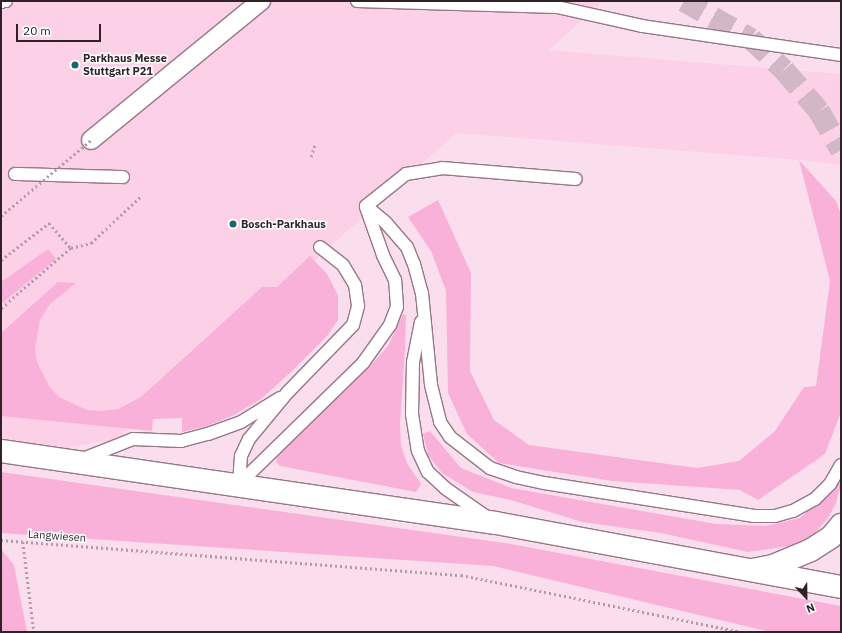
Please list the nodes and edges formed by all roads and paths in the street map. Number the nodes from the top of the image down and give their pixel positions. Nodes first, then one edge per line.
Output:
1 (6, 1) edge
2 (261, 1) edge
3 (357, 1) edge
4 (1, 2) edge
5 (841, 55) edge
6 (92, 140) joint
7 (315, 144) dead end
8 (311, 157) dead end
9 (15, 174) dead end
10 (123, 177) dead end
11 (576, 179) dead end
12 (140, 197) dead end
13 (366, 206) junction
14 (1, 216) edge
15 (320, 247) dead end
16 (71, 248) junction
17 (1, 260) edge
18 (1, 309) edge
19 (423, 310) junction
20 (287, 393) junction
21 (1, 451) edge
22 (77, 461) junction
23 (841, 465) edge
24 (239, 484) junction
25 (496, 523) junction
26 (841, 525) edge
27 (1, 540) edge
28 (23, 542) junction
29 (752, 570) junction
30 (841, 587) edge
31 (34, 632) edge
32 (740, 632) edge

1 - 4 lane
2 - 6 street
3 - 5 lane
6 - 14 path, bridge
7 - 8 path
9 - 10 lane
11 - 13 lane
12 - 16 path
13 - 19 lane
13 - 24 lane
15 - 20 lane
16 - 17 path
16 - 18 path
19 - 23 lane
19 - 25 lane
20 - 22 lane
20 - 24 lane
21 - 22 main road
22 - 24 main road
24 - 25 main road
25 - 29 main road
26 - 29 main road
27 - 28 path, Langwiesen
28 - 31 path
28 - 32 path, Langwiesen
29 - 30 main road

